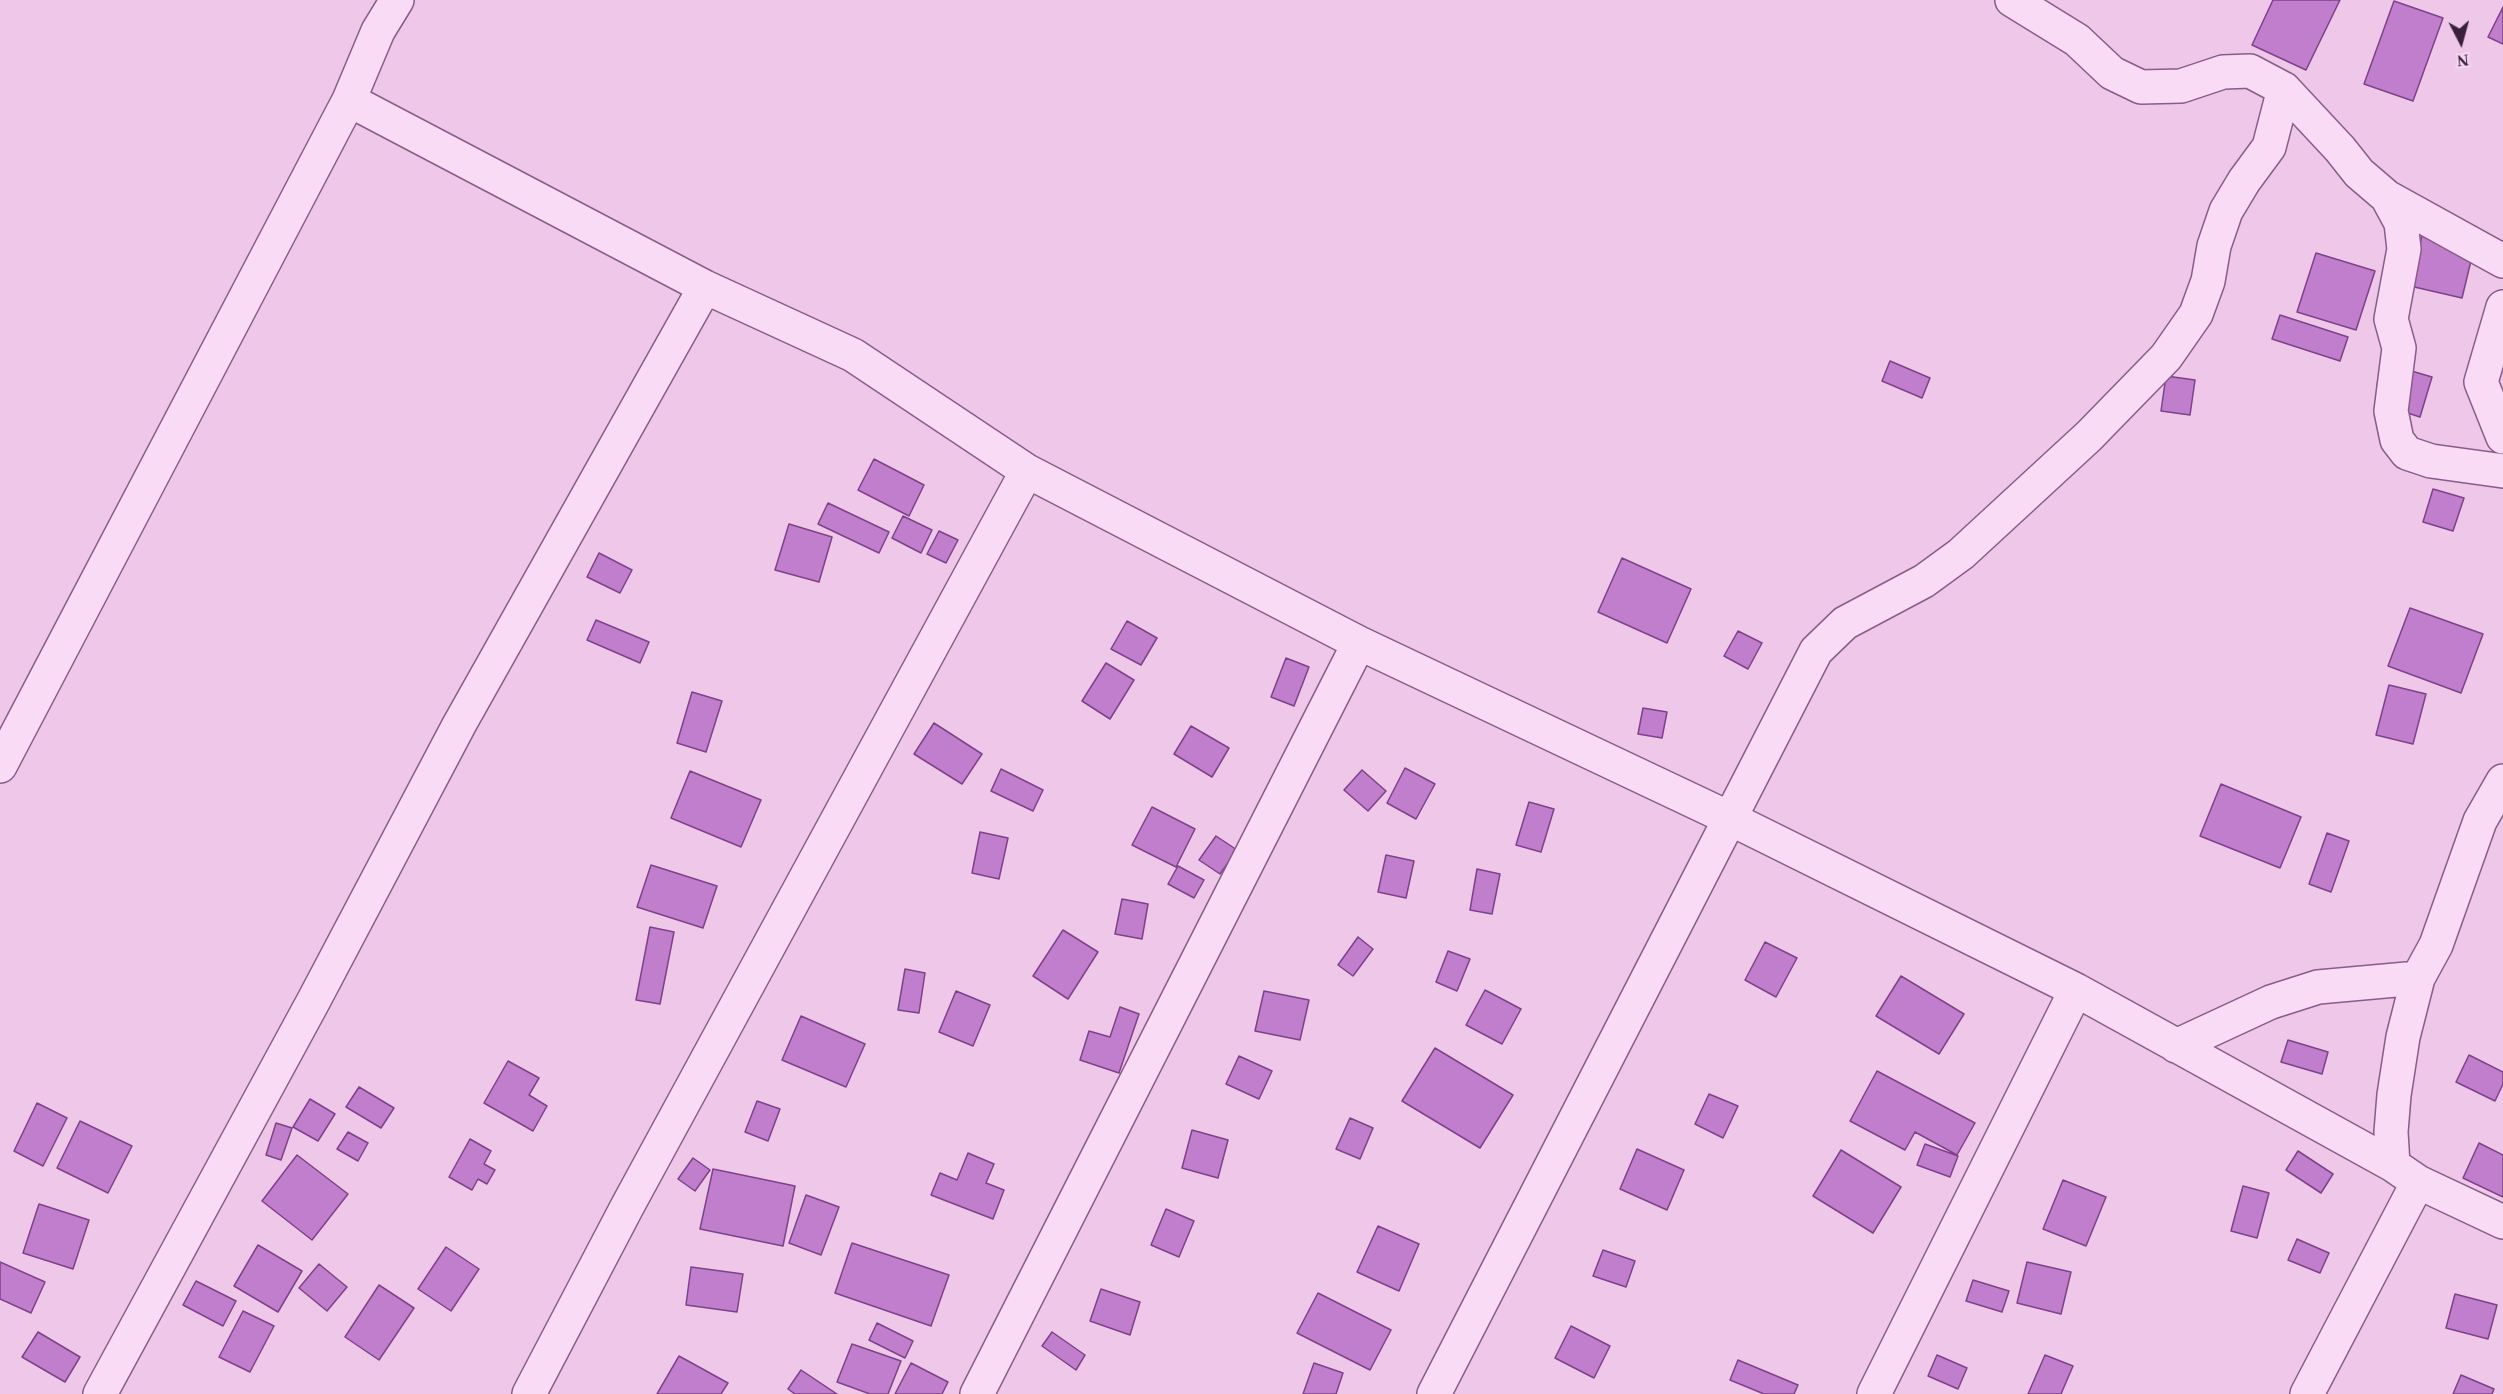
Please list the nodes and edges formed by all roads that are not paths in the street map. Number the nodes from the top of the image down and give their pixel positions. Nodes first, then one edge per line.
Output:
1 (397, 0) edge
2 (2012, 0) edge
3 (2284, 89) junction
4 (349, 100) junction
5 (2387, 197) junction
6 (2503, 261) edge
7 (705, 286) junction
8 (2503, 307) edge
9 (2502, 437) edge
10 (2494, 470) edge
11 (1027, 471) junction
12 (1359, 642) junction
13 (0, 766) edge
14 (2503, 781) edge
15 (1729, 818) junction
16 (2418, 978) junction
17 (2076, 990) junction
18 (2176, 1046) junction
19 (2405, 1174) junction
20 (2503, 1222) edge
21 (100, 1394) edge
22 (529, 1394) edge
23 (977, 1394) edge
24 (1434, 1394) edge
25 (1874, 1394) edge
26 (2307, 1394) edge

1 - 4 street
2 - 3 street
3 - 5 street
3 - 15 street
4 - 7 street
4 - 13 street
5 - 6 street
5 - 10 street
7 - 11 street
7 - 21 street
8 - 9 street
9 - 10 street
11 - 12 street
11 - 22 street
12 - 15 street
12 - 23 street
14 - 16 street
15 - 17 street
15 - 24 street
16 - 18 street
16 - 19 street
17 - 18 street
17 - 25 street
18 - 19 street
19 - 20 street
19 - 26 street

